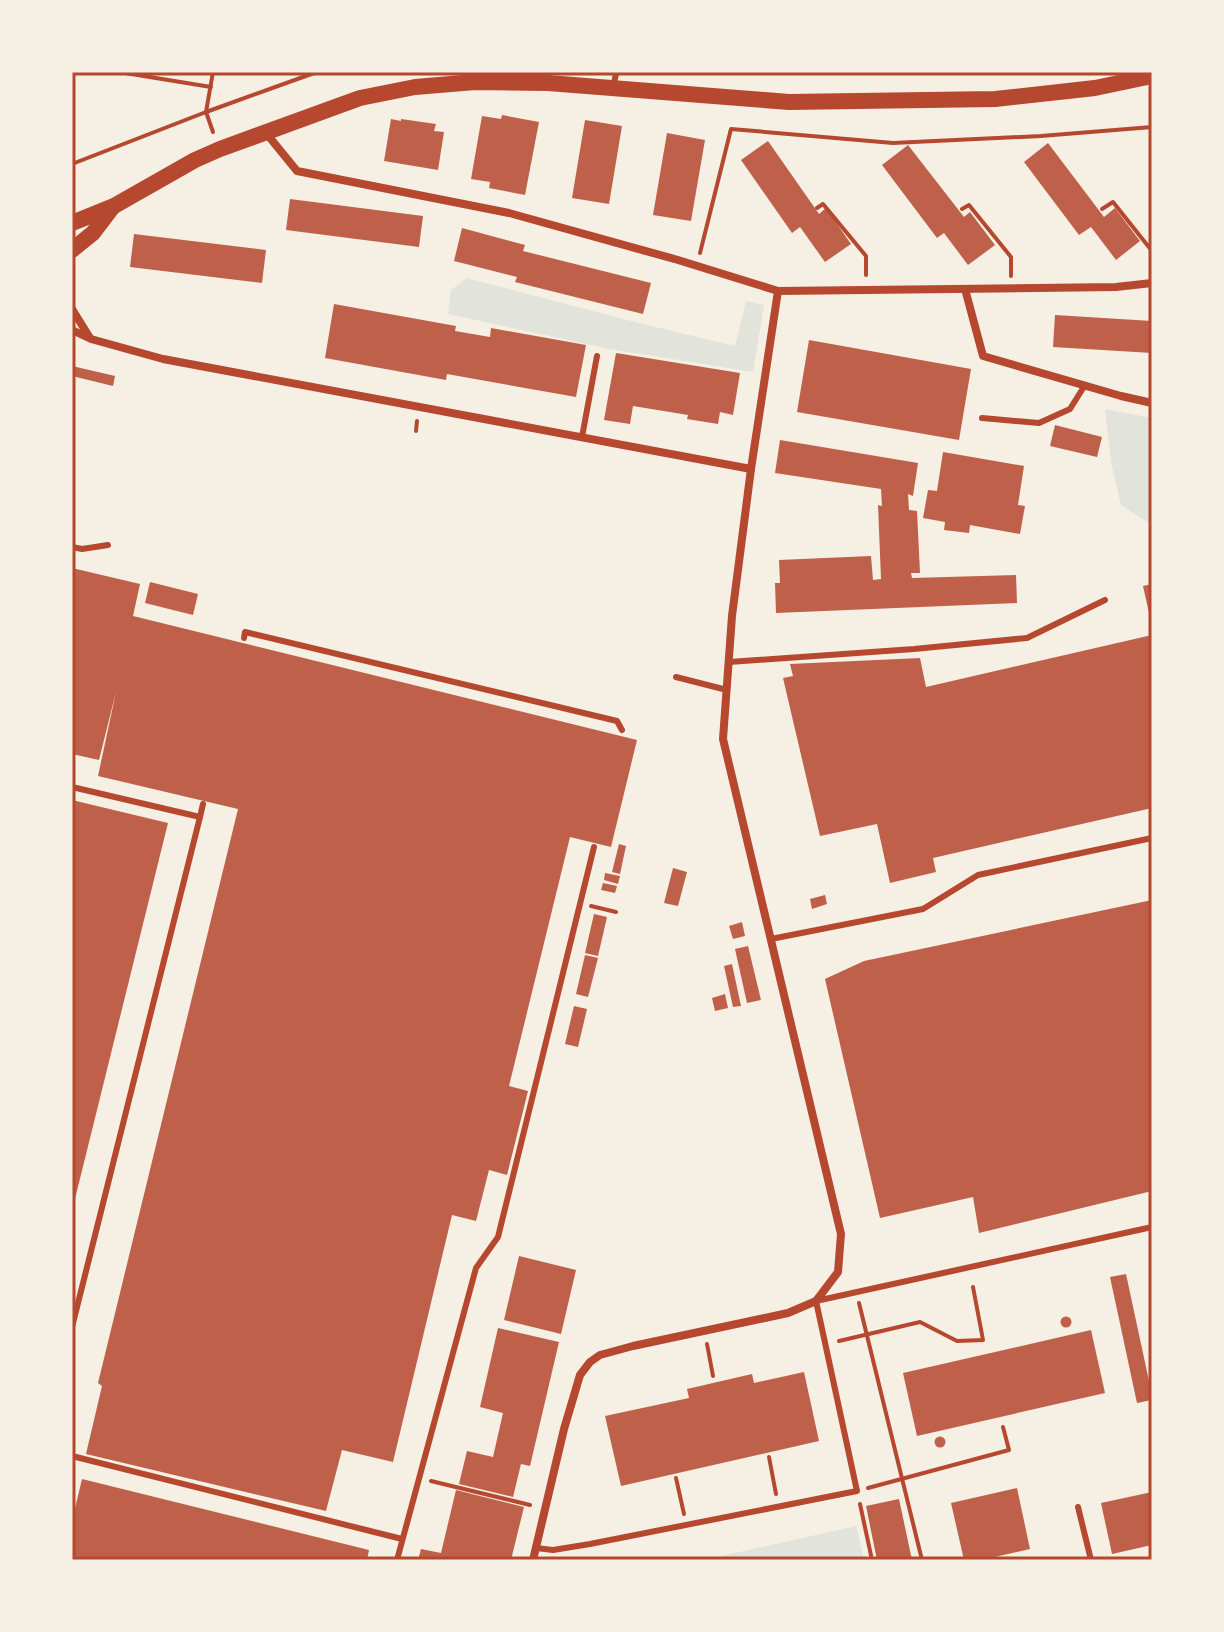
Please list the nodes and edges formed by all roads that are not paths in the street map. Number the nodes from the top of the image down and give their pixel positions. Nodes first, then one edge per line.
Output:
1 (1152, 76) edge
2 (613, 80) edge
3 (265, 132) junction
4 (114, 206) junction
5 (72, 223) edge
6 (72, 250) edge
7 (1152, 283) edge
8 (965, 289) junction
9 (778, 291) junction
10 (72, 309) edge
11 (72, 330) edge
12 (91, 339) junction
13 (597, 356) dead end
14 (1085, 385) junction
15 (1152, 403) edge
16 (982, 418) dead end
17 (582, 437) junction
18 (751, 469) junction
19 (108, 545) dead end
20 (72, 547) edge
21 (1105, 600) dead end
22 (244, 638) dead end
23 (729, 662) junction
24 (676, 677) dead end
25 (727, 690) junction
26 (622, 730) dead end
27 (72, 787) edge
28 (203, 804) dead end
29 (200, 817) junction
30 (1152, 838) edge
31 (594, 847) dead end
32 (771, 939) junction
33 (1152, 1227) edge
34 (816, 1301) junction
35 (72, 1327) edge
36 (72, 1456) edge
37 (1078, 1507) dead end
38 (402, 1539) junction
39 (536, 1548) junction
40 (397, 1560) edge
41 (533, 1560) edge
42 (1091, 1560) edge

1 - 2 main road
2 - 3 main road
3 - 4 main road
3 - 9 street
4 - 5 main road
4 - 6 main road
7 - 8 street
8 - 9 street
8 - 14 street
9 - 18 street
10 - 12 street
11 - 12 street
12 - 17 street
13 - 17 lane
14 - 15 street
14 - 16 lane
17 - 18 street
18 - 23 street
19 - 20 lane
21 - 23 lane
22 - 26 lane
23 - 25 street
24 - 25 lane
25 - 32 street
27 - 29 lane
28 - 29 lane
29 - 35 lane
30 - 32 lane
31 - 38 lane
32 - 34 street
33 - 34 lane
34 - 39 street
34 - 39 lane
36 - 38 lane
37 - 42 lane
38 - 40 lane
39 - 41 street

